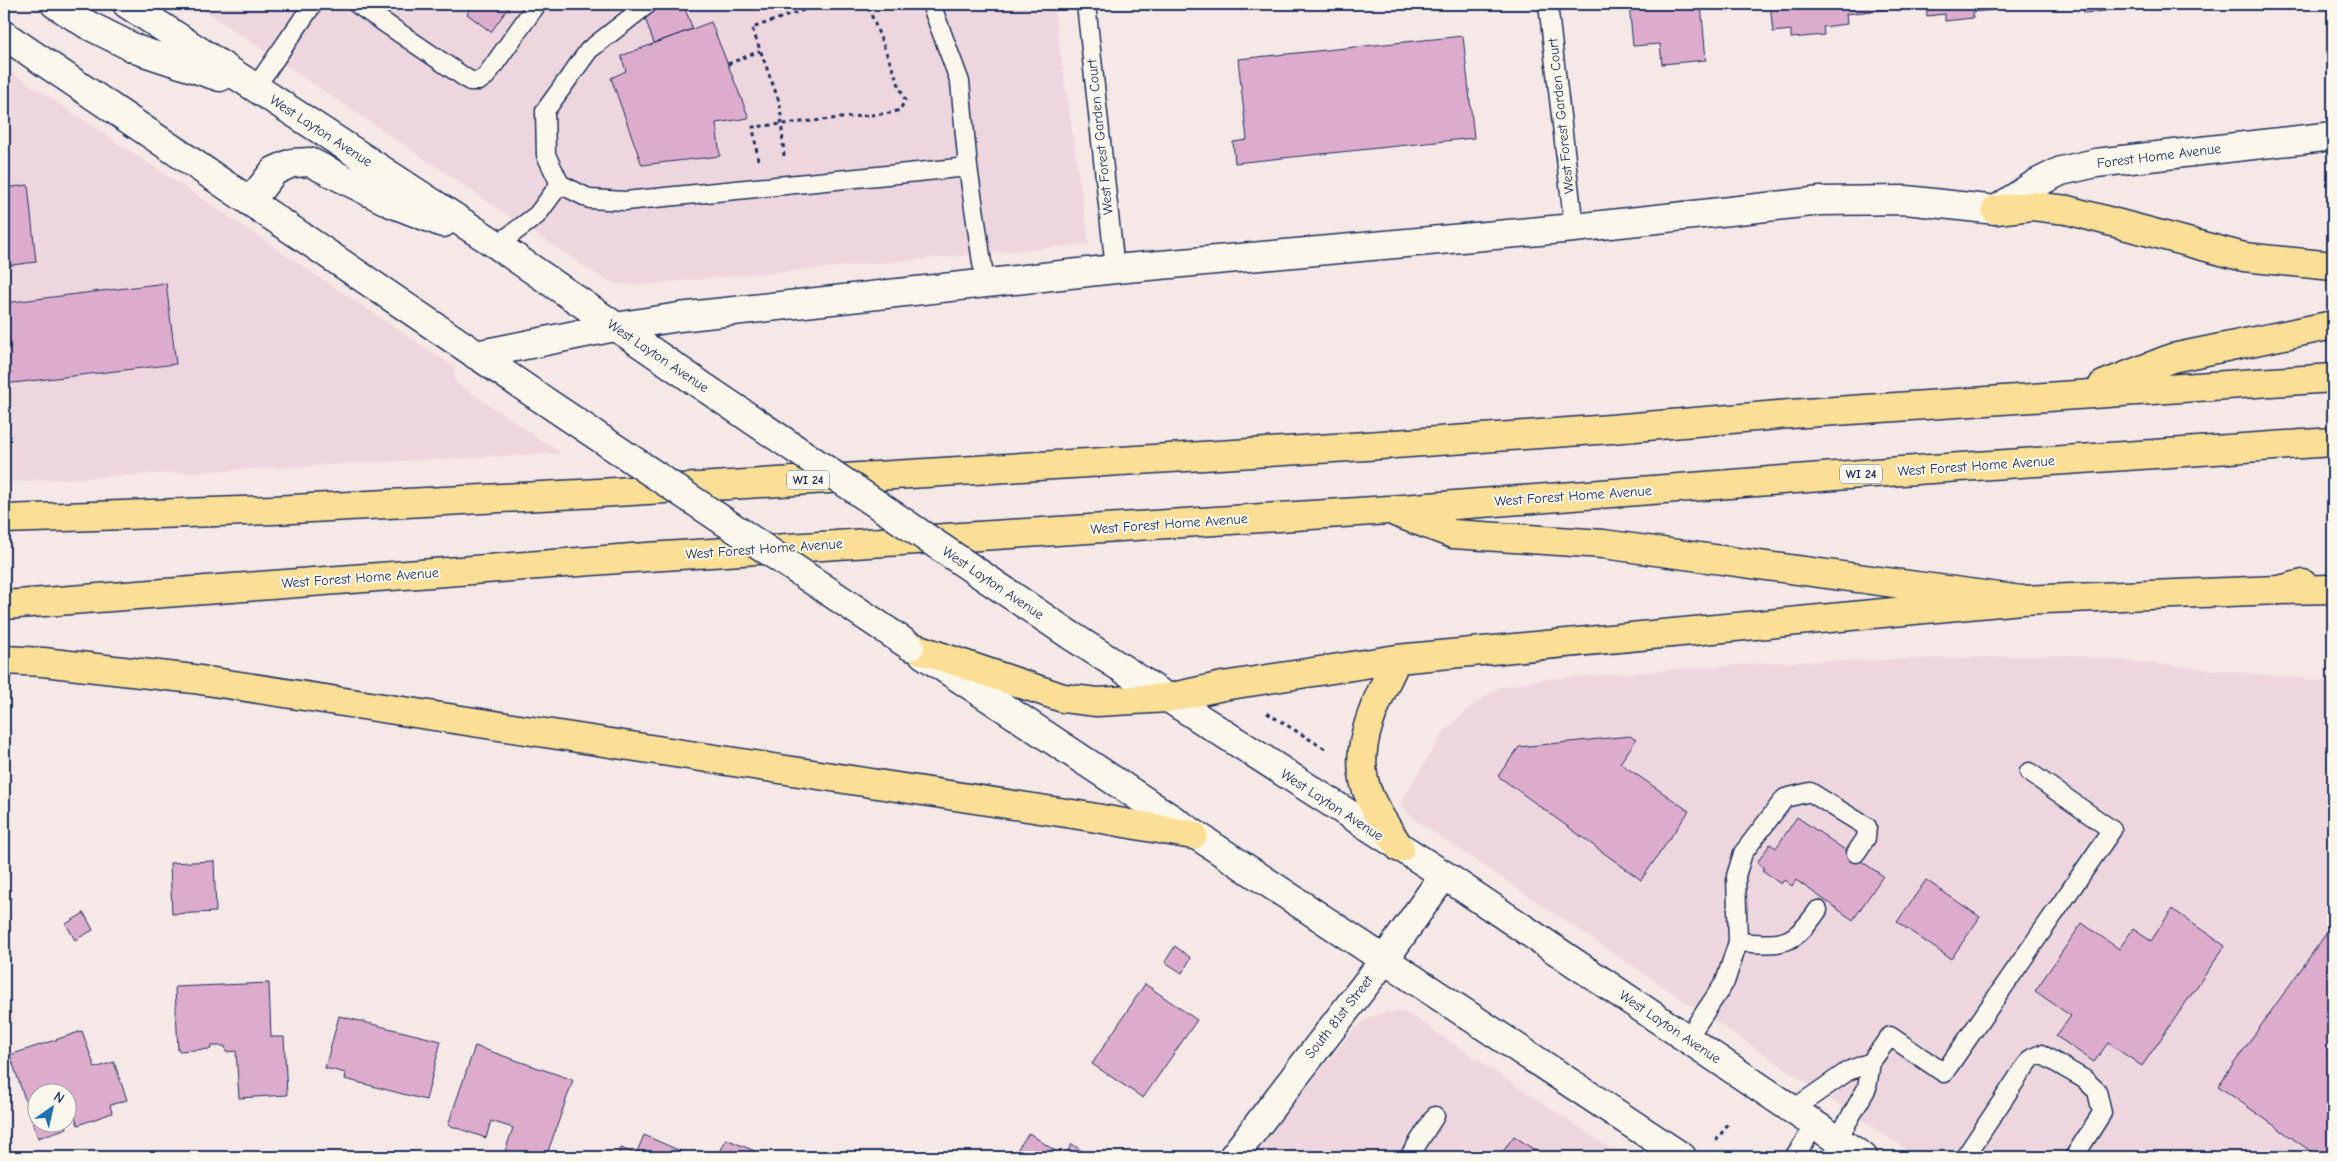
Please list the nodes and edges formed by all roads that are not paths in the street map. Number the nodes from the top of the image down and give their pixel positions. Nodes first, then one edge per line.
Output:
1 (55, 4) edge
2 (127, 4) edge
3 (158, 4) edge
4 (313, 4) edge
5 (356, 4) edge
6 (537, 4) edge
7 (648, 4) edge
8 (931, 4) edge
9 (1086, 4) edge
10 (1548, 4) edge
11 (4, 35) edge
12 (206, 56) junction
13 (255, 88) junction
14 (2333, 136) edge
15 (968, 167) junction
16 (560, 184) junction
17 (250, 202) junction
18 (1996, 210) junction
19 (1574, 228) junction
20 (498, 245) junction
21 (2333, 266) edge
22 (1115, 269) junction
23 (984, 283) junction
24 (2333, 325) edge
25 (615, 327) junction
26 (476, 355) junction
27 (2333, 378) edge
28 (2081, 394) junction
29 (2333, 442) edge
30 (1389, 510) junction
31 (4, 519) edge
32 (2333, 577) edge
33 (2333, 589) edge
34 (2279, 590) junction
35 (2021, 600) junction
36 (4, 605) edge
37 (910, 646) junction
38 (1397, 659) junction
39 (4, 660) edge
40 (1168, 698) junction
41 (2029, 772) dead end
42 (1193, 835) junction
43 (1400, 848) junction
44 (1856, 853) dead end
45 (1444, 875) junction
46 (1818, 910) dead end
47 (1738, 942) junction
48 (1385, 960) junction
49 (1687, 1038) junction
50 (1871, 1062) junction
51 (1792, 1110) junction
52 (1435, 1116) dead end
53 (1826, 1133) junction
54 (1234, 1157) edge
55 (1409, 1157) edge
56 (1682, 1157) edge
57 (1794, 1157) edge
58 (1863, 1157) edge
59 (1965, 1157) edge
60 (2074, 1157) edge

1 - 13 main road
2 - 12 main road, West Layton Avenue
3 - 12 main road
4 - 13 lane
5 - 6 lane
7 - 16 lane
8 - 15 lane
9 - 22 lane, West Forest Garden Court
10 - 19 lane, West Forest Garden Court
11 - 17 main road
12 - 13 main road, West Layton Avenue
13 - 20 main road, West Layton Avenue
14 - 18 main road, Forest Home Avenue
15 - 16 lane
15 - 23 lane
16 - 20 lane
17 - 20 main road
17 - 26 main road
18 - 19 main road
18 - 21 main road
19 - 22 main road
20 - 25 main road, West Layton Avenue
22 - 23 main road
23 - 25 main road
24 - 28 main road
25 - 26 main road
25 - 40 main road, West Layton Avenue, bridge
26 - 37 main road, bridge
27 - 28 main road, WI 24
28 - 31 main road, WI 24
29 - 30 main road, West Forest Home Avenue / WI 24
30 - 35 main road
30 - 36 main road, West Forest Home Avenue / WI 24
32 - 34 main road
33 - 34 main road
34 - 35 main road
35 - 38 main road
37 - 40 main road
37 - 42 main road
38 - 40 main road
38 - 43 main road
39 - 42 main road
40 - 43 main road, West Layton Avenue
41 - 50 lane
42 - 48 main road
43 - 45 main road, West Layton Avenue
44 - 47 lane
45 - 48 main road, South 81st Street
45 - 49 main road, West Layton Avenue
46 - 47 lane
47 - 49 lane
48 - 54 main road, South 81st Street
48 - 56 main road
49 - 51 main road, West Layton Avenue
50 - 51 lane
50 - 53 lane
51 - 53 main road, West Layton Avenue
52 - 55 lane
53 - 57 lane
53 - 58 main road, West Layton Avenue
59 - 60 lane

